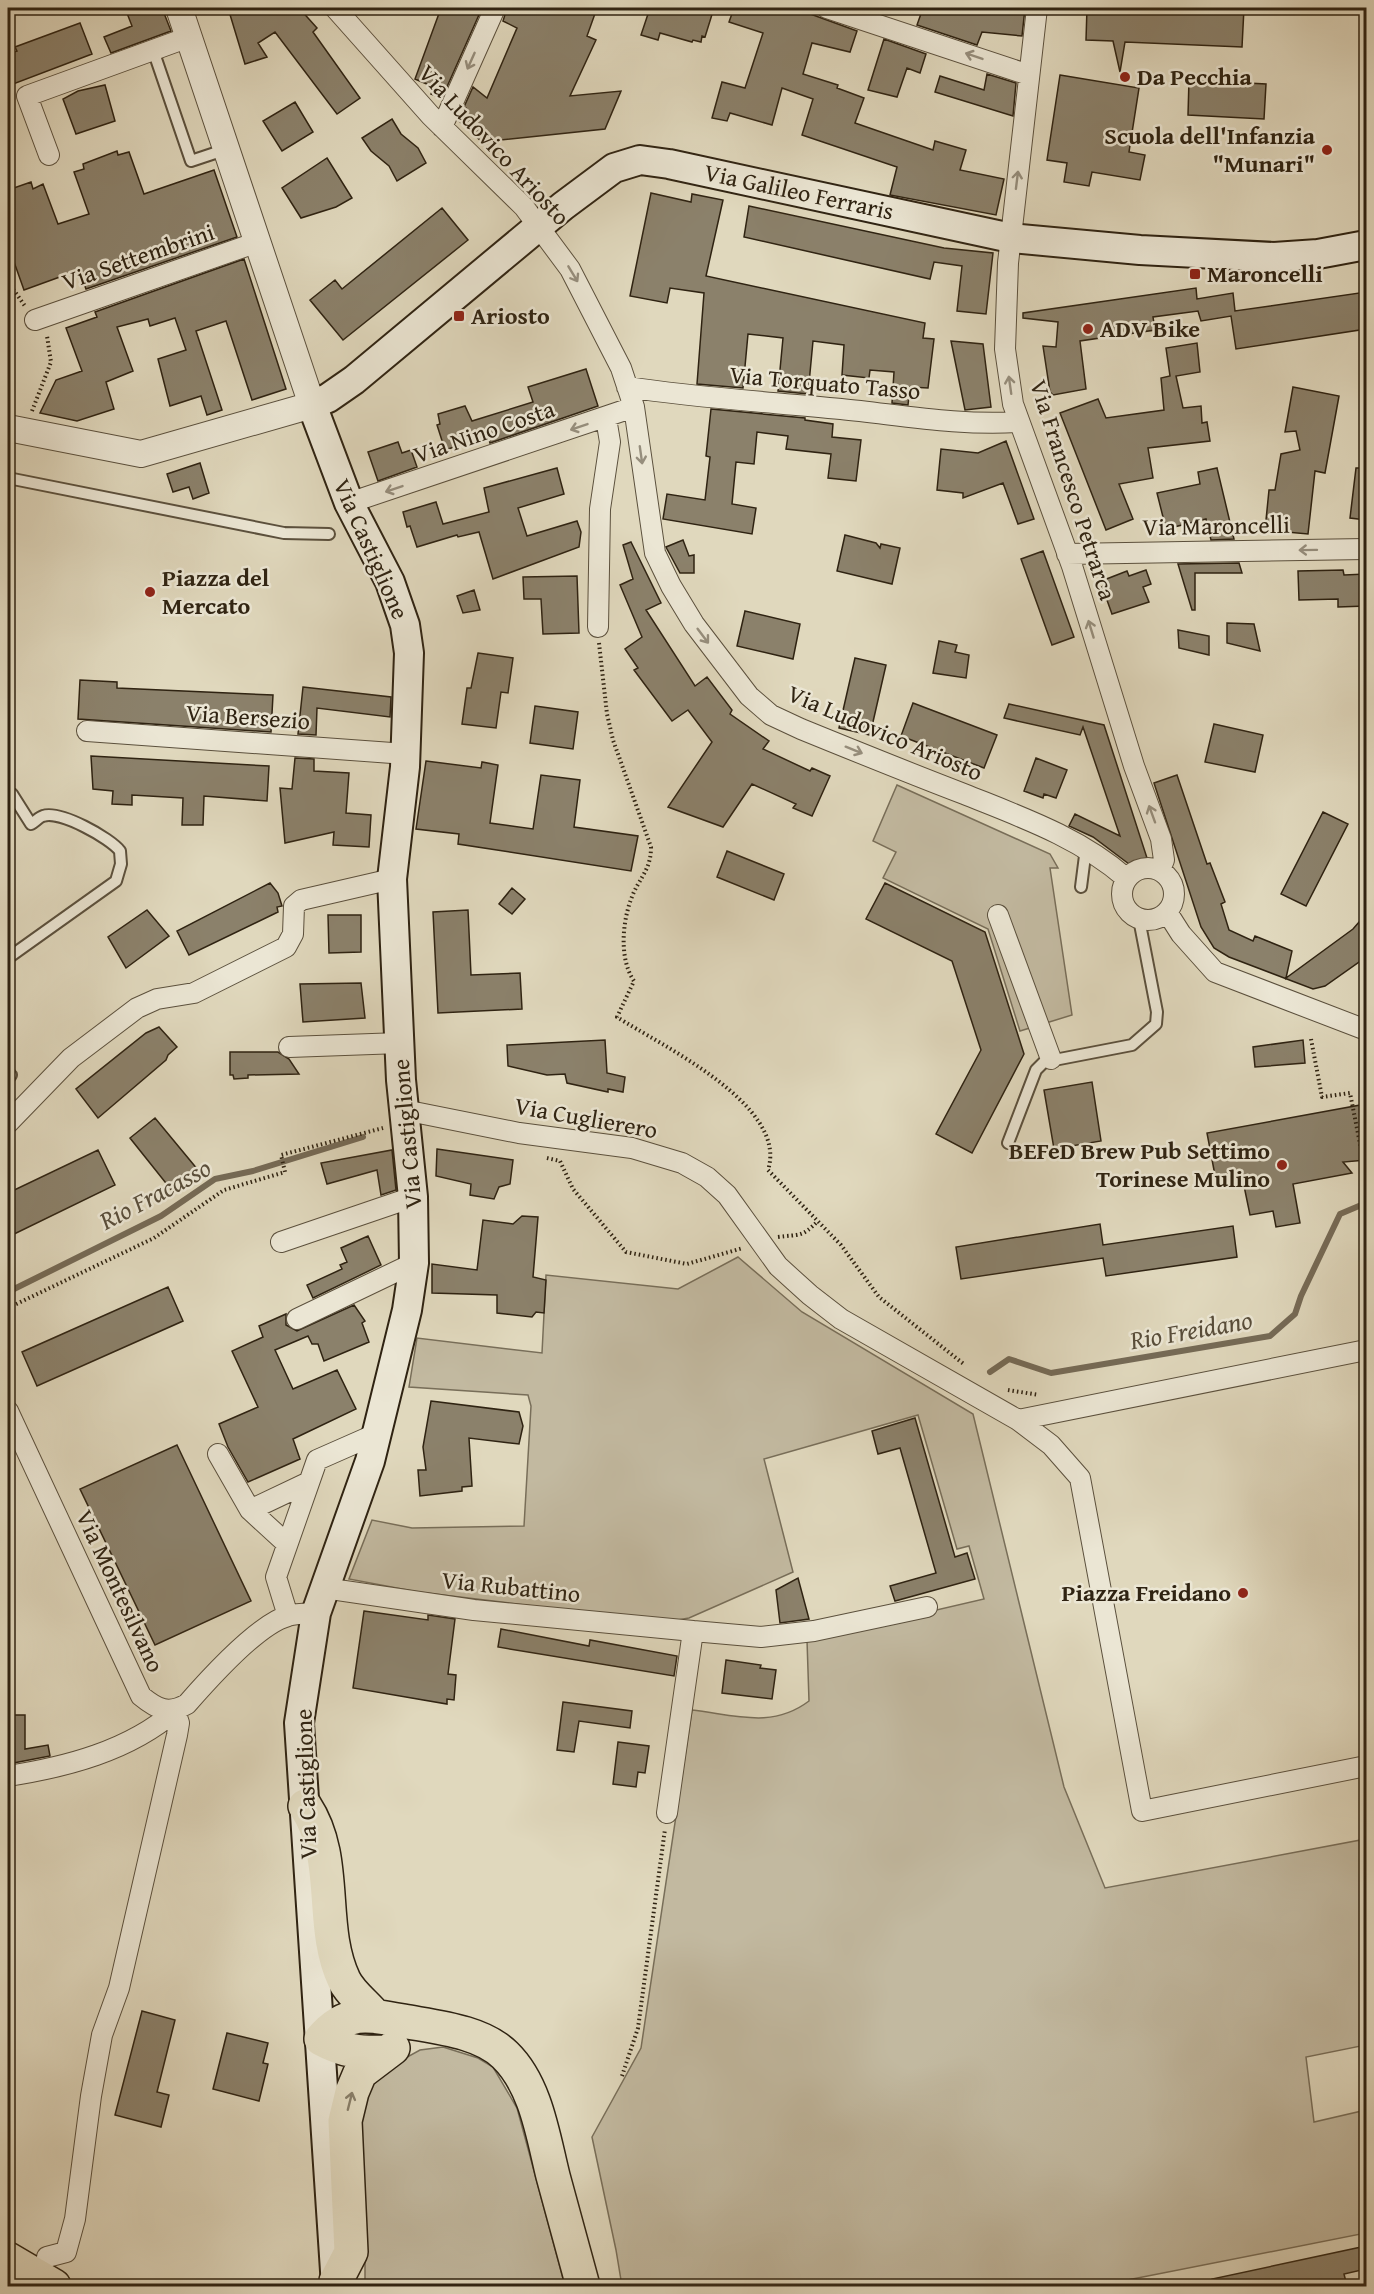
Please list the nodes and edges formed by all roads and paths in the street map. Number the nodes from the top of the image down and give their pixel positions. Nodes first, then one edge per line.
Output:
1 (179, 8) edge
2 (335, 8) edge
3 (495, 8) edge
4 (827, 8) edge
5 (1037, 8) edge
6 (189, 37) junction
7 (153, 50) junction
8 (1029, 75) junction
9 (442, 127) junction
10 (227, 149) junction
11 (49, 155) dead end
12 (537, 228) junction
13 (1011, 238) junction
14 (258, 242) junction
15 (1366, 244) edge
16 (8, 282) edge
17 (35, 320) junction
18 (627, 387) junction
19 (312, 405) junction
20 (634, 407) junction
21 (606, 418) junction
22 (1019, 422) junction
23 (15, 429) edge
24 (8, 478) edge
25 (349, 503) junction
26 (329, 534) dead end
27 (1366, 549) edge
28 (1067, 554) junction
29 (598, 627) joint
30 (87, 731) dead end
31 (406, 754) junction
32 (12, 794) dead end
33 (1086, 848) junction
34 (1160, 870) junction
35 (1126, 878) junction
36 (392, 879) junction
37 (1081, 886) dead end
38 (1167, 912) junction
39 (998, 915) dead end
40 (1139, 919) junction
41 (8, 958) edge
42 (1366, 1029) edge
43 (1311, 1039) dead end
44 (400, 1043) junction
45 (289, 1047) dead end
46 (1051, 1059) junction
47 (404, 1110) junction
48 (8, 1122) edge
49 (1008, 1143) dead end
50 (1366, 1174) edge
51 (414, 1197) junction
52 (818, 1221) junction
53 (281, 1242) dead end
54 (760, 1243) junction
55 (414, 1263) junction
56 (297, 1319) dead end
57 (1366, 1350) edge
58 (974, 1372) dead end
59 (1003, 1388) dead end
60 (1040, 1396) dead end
61 (8, 1411) edge
62 (1018, 1420) junction
63 (376, 1434) junction
64 (218, 1454) dead end
65 (309, 1482) junction
66 (250, 1510) junction
67 (287, 1544) junction
68 (309, 1606) junction
69 (927, 1607) dead end
70 (693, 1631) junction
71 (175, 1711) junction
72 (1366, 1766) edge
73 (8, 1776) edge
74 (305, 1806) junction
75 (667, 1813) joint
76 (374, 2015) junction
77 (448, 2030) junction
78 (321, 2039) junction
79 (384, 2052) junction
80 (622, 2076) dead end
81 (8, 2259) edge
82 (51, 2272) edge
83 (336, 2284) edge
84 (583, 2286) edge

1 - 6 street, Via Castiglione
2 - 9 street, Via Ludovico Ariosto
3 -> 9 street
8 -> 4 street
5 - 8 street, Via Francesco Petrarca
6 - 7 street
6 - 10 street, Via Castiglione
7 - 10 lane
7 - 11 street
13 -> 8 street, Via Francesco Petrarca
9 - 12 street, Via Ludovico Ariosto
10 - 14 street, Via Castiglione
12 - 13 main road, Via Galileo Ferraris
12 -> 18 street, Via Ludovico Ariosto
12 - 19 main road, Via Galileo Ferraris
13 - 15 main road, Via Galileo Ferraris
22 -> 13 street, Via Francesco Petrarca
14 - 17 street, Via Settembrini
14 - 19 street, Via Castiglione
16 - 17 path
17 - 23 path
18 - 20 street, Via Ludovico Ariosto
18 - 22 street, Via Torquato Tasso
19 - 23 street
19 - 25 main road, Via Castiglione
20 - 21 street, Via Nino Costa
20 -> 33 street, Via Ludovico Ariosto
21 -> 25 street, Via Nino Costa
21 - 29 street
22 - 28 street, Via Francesco Petrarca
24 - 26 lane
25 - 31 main road, Via Castiglione
27 -> 28 street, Via Maroncelli
34 -> 28 street, Via Francesco Petrarca
29 - 52 path
30 - 31 street, Via Bersezio
31 - 36 main road, Via Castiglione
32 - 41 lane
33 - 35 street, Via Ludovico Ariosto
33 - 37 lane
34 - 35 street
34 - 38 street
35 - 40 street
36 - 44 main road, Via Castiglione
36 - 48 street
38 - 40 street
38 - 42 street
39 - 46 street
40 - 46 lane
43 - 50 path
44 - 45 street
44 - 47 main road, Via Castiglione
46 - 49 lane
47 - 51 main road, Via Castiglione
47 - 54 street, Via Cuglierero
51 - 53 street
51 - 55 main road, Via Castiglione
52 - 54 path
52 - 58 path
54 - 62 street, Via Cuglierero
55 - 56 street
55 - 63 main road, Via Castiglione
57 - 62 street
59 - 60 path
61 - 71 street, Via Montesilvano
62 - 72 street, Via Cuglierero
63 - 65 street
63 - 68 main road, Via Castiglione
64 - 66 street
65 - 66 street
65 - 67 street
66 - 67 street
67 - 68 street
68 - 70 street, Via Rubattino
68 - 71 street
68 - 74 main road, Via Castiglione
69 - 70 street, Via Rubattino
70 - 75 street
71 - 73 street
71 - 82 street
74 - 76 highway
74 - 78 main road, Via Castiglione
75 - 80 path
76 - 77 highway
76 - 78 highway
77 - 79 highway
77 - 84 highway
78 - 79 highway
78 - 83 main road, Via Castiglione
83 -> 79 highway
81 - 82 highway

